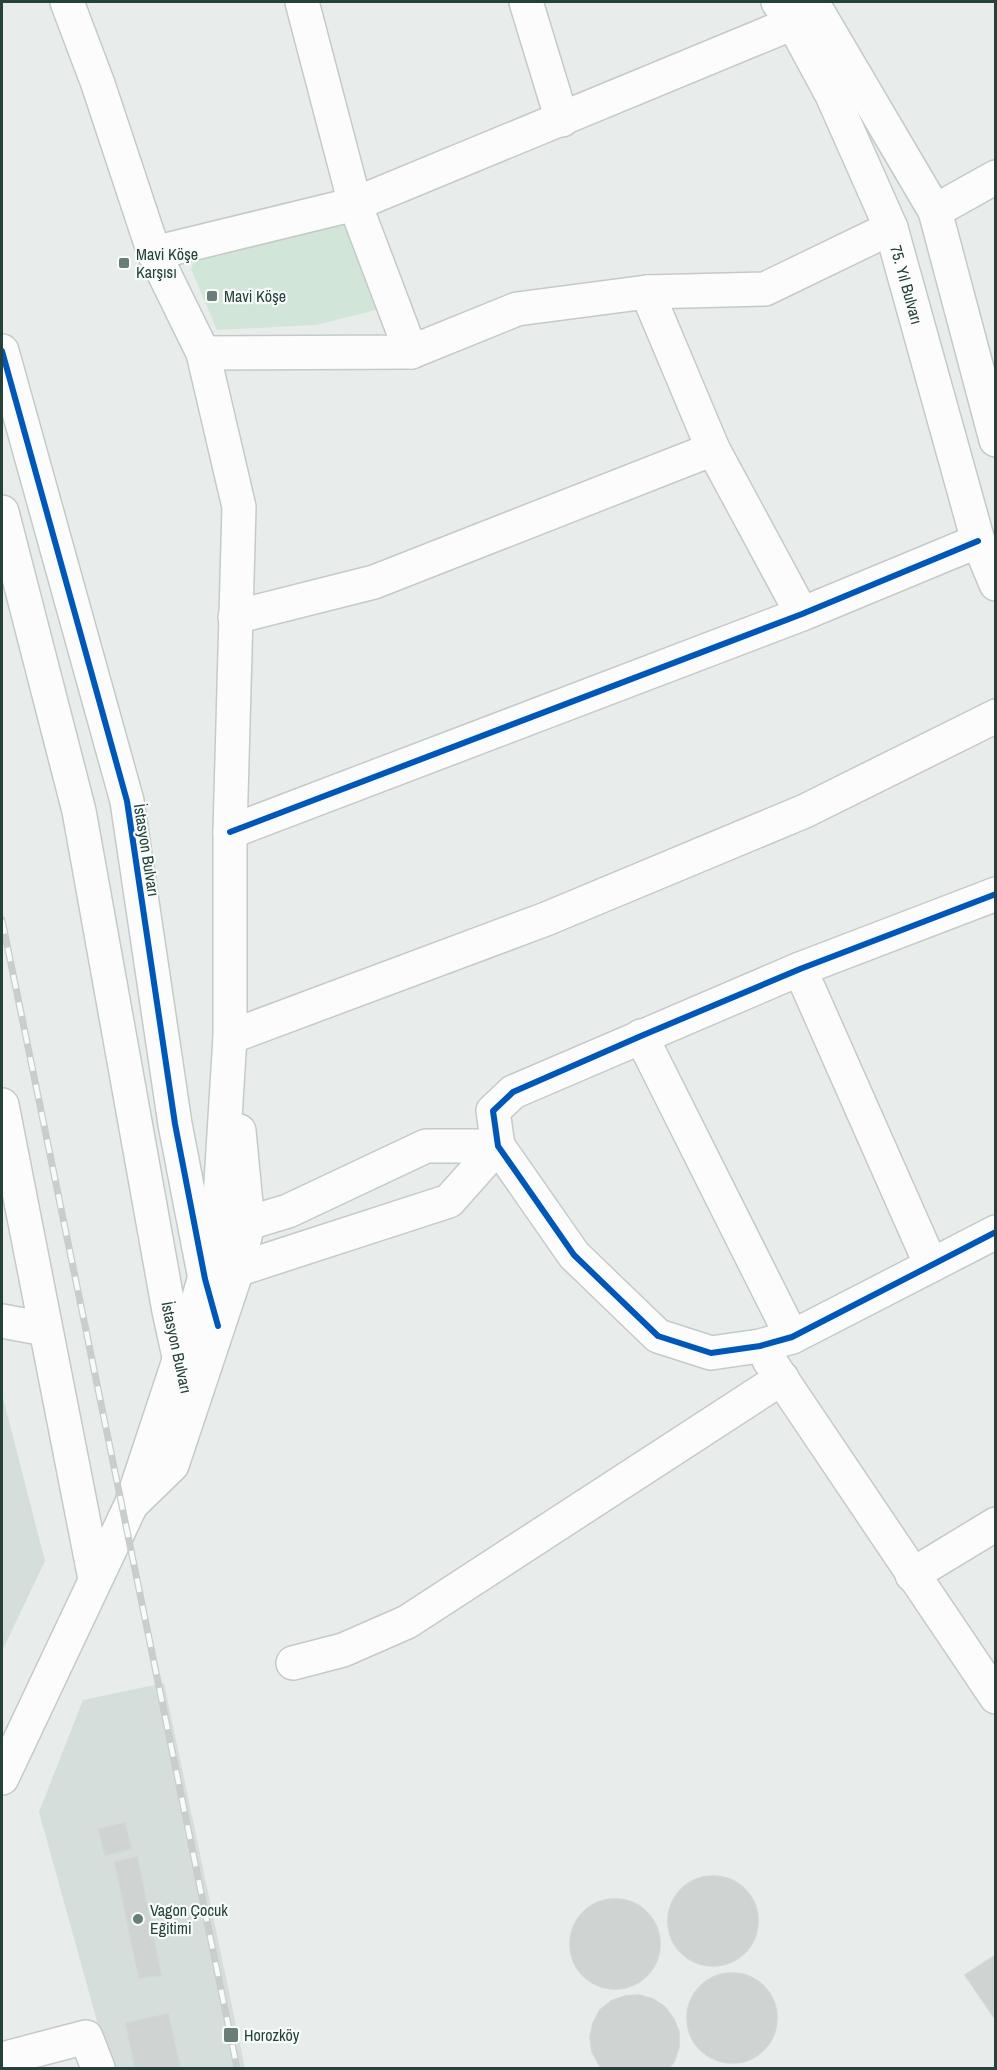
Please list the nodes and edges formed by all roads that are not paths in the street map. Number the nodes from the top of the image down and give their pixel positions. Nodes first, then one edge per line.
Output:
1 (67, 2) edge
2 (302, 2) edge
3 (526, 2) edge
4 (794, 9) edge
5 (562, 120) junction
6 (996, 177) edge
7 (355, 204) junction
8 (935, 211) junction
9 (891, 228) junction
10 (154, 253) junction
11 (648, 292) junction
12 (2, 351) edge
13 (411, 352) junction
14 (203, 353) junction
15 (996, 440) edge
16 (713, 449) junction
17 (2, 512) edge
18 (978, 541) junction
19 (996, 584) edge
20 (802, 614) junction
21 (235, 617) junction
22 (996, 716) edge
23 (230, 832) junction
24 (996, 894) edge
25 (800, 969) junction
26 (641, 1036) junction
27 (230, 1047) junction
28 (2, 1105) edge
29 (498, 1146) junction
30 (288, 1211) junction
31 (13, 1225) edge
32 (233, 1228) junction
33 (996, 1232) edge
34 (931, 1265) junction
35 (237, 1270) junction
36 (205, 1279) junction
37 (2, 1321) edge
38 (218, 1326) junction
39 (45, 1329) junction
40 (792, 1337) junction
41 (760, 1346) junction
42 (179, 1359) junction
43 (782, 1378) junction
44 (190, 1407) junction
45 (131, 1505) junction
46 (996, 1524) edge
47 (912, 1575) junction
48 (95, 1579) junction
49 (293, 1663) dead end
50 (996, 1697) edge
51 (2, 1778) edge
52 (2, 2059) edge
53 (98, 2068) edge

1 - 10 street
2 - 7 street
3 - 5 street
4 - 5 street
4 - 8 street
4 - 9 street, 75. Yıl Bulvarı
5 - 7 street
6 - 8 street
7 - 10 street
7 - 13 street
8 - 15 street
9 - 11 street
9 - 18 street, 75. Yıl Bulvarı
10 - 14 street
11 - 13 street
11 - 16 street
12 - 36 street, İstasyon Bulvarı
13 - 14 street
14 - 21 street
16 - 20 street
16 - 21 street
17 - 42 street, İstasyon Bulvarı
18 - 19 street, 75. Yıl Bulvarı
18 - 20 street
20 - 23 street
21 - 23 street
22 - 27 street
23 - 27 street
24 - 25 street
25 - 26 street
25 - 34 street
26 - 29 street
26 - 40 street
27 - 30 street
27 - 32 street
28 - 31 street
29 - 30 street
29 - 35 street
29 - 41 street
30 - 32 street
31 - 39 street
32 - 35 street
32 - 36 street
33 - 34 street
34 - 40 street
35 - 36 street
35 - 38 street
36 - 38 street, İstasyon Bulvarı
36 - 42 street
37 - 39 street
38 - 44 street
39 - 48 street
40 - 41 street
41 - 43 street
42 - 44 street, İstasyon Bulvarı
42 - 45 street
43 - 47 street
43 - 49 street
44 - 45 street
45 - 48 street
46 - 47 street
47 - 50 street
48 - 51 street
52 - 53 street

